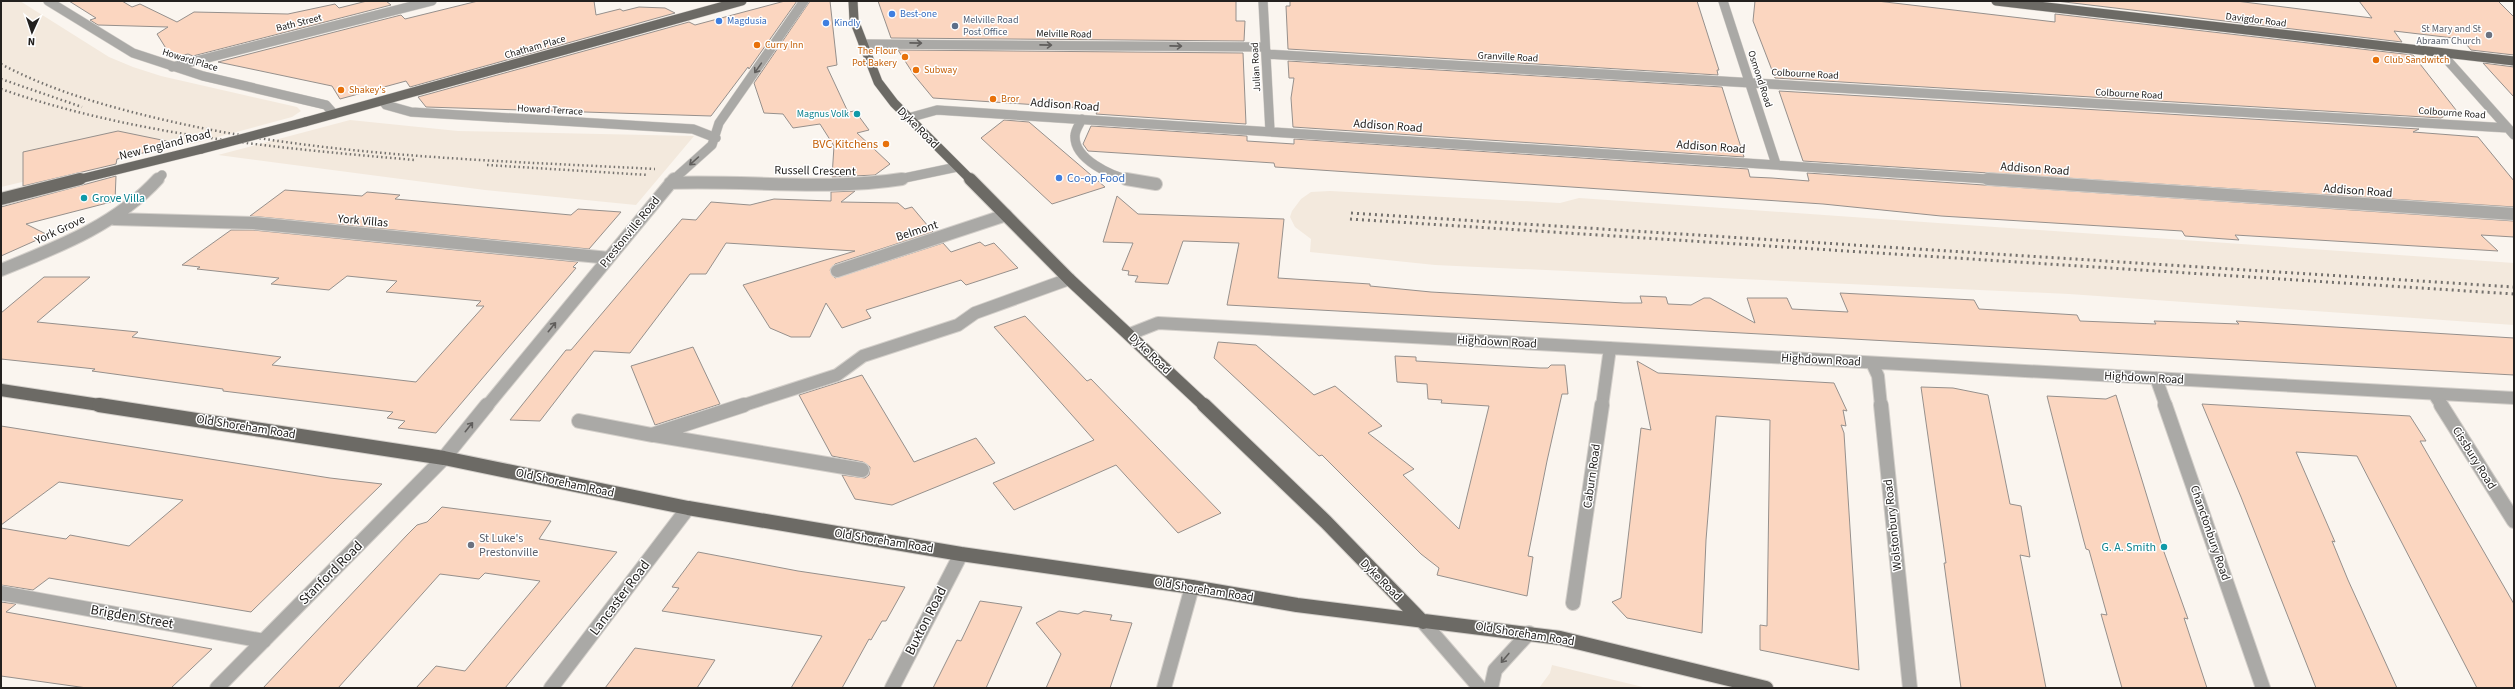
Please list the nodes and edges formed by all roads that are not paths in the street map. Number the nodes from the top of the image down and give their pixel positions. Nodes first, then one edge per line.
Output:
1 (48, 1) edge
2 (432, 1) edge
3 (742, 1) edge
4 (804, 1) edge
5 (853, 1) edge
6 (1263, 1) edge
7 (1723, 1) edge
8 (1996, 1) edge
9 (864, 44) junction
10 (1265, 50) junction
11 (2441, 53) junction
12 (2514, 61) edge
13 (170, 67) junction
14 (1748, 82) junction
15 (383, 101) junction
16 (334, 114) junction
17 (908, 118) junction
18 (1082, 120) junction
19 (2508, 128) junction
20 (1270, 131) junction
21 (2514, 135) edge
22 (716, 138) junction
23 (1776, 164) junction
24 (957, 167) junction
25 (162, 175) dead end
26 (670, 183) junction
27 (1156, 184) dead end
28 (1, 199) edge
29 (2514, 214) edge
30 (1006, 215) junction
31 (114, 219) junction
32 (609, 258) junction
33 (1, 270) edge
34 (837, 271) dead end
35 (1069, 279) junction
36 (1130, 334) junction
37 (1610, 348) junction
38 (1872, 363) junction
39 (2156, 378) junction
40 (1, 390) edge
41 (2434, 394) junction
42 (2514, 398) edge
43 (579, 421) dead end
44 (652, 435) junction
45 (444, 458) junction
46 (862, 470) dead end
47 (688, 508) junction
48 (2514, 521) edge
49 (961, 554) junction
50 (1192, 587) junction
51 (1, 593) edge
52 (1573, 603) dead end
53 (1423, 622) junction
54 (1529, 633) junction
55 (264, 641) junction
56 (217, 688) edge
57 (551, 688) edge
58 (892, 688) edge
59 (1164, 688) edge
60 (1480, 688) edge
61 (1490, 688) edge
62 (1766, 688) edge
63 (1910, 688) edge
64 (2263, 688) edge

1 - 13 street, Howard Place
2 - 13 street, Bath Street
3 - 15 main road, Chatham Place
4 -> 22 street, Prestonville Road
5 - 9 main road, Dyke Road
6 - 10 street, Julian Road
7 - 14 street, Osmond Road
8 - 11 main road, Davigdor Road
9 -> 10 street, Melville Road
9 - 17 main road, Dyke Road
10 - 14 street, Granville Road
10 - 20 street, Julian Road
11 - 12 main road, Davigdor Road
11 - 19 street
13 - 16 street, Howard Place
14 - 19 street, Colbourne Road
14 - 23 street, Osmond Road
15 - 16 main road, Chatham Place
15 - 22 street, Howard Terrace
16 - 28 main road, New England Road, bridge
17 - 18 street, Addison Road
17 - 24 main road, Dyke Road
18 - 20 street, Addison Road
18 - 27 street
19 - 21 street
20 - 23 street, Addison Road
22 -> 26 street, Prestonville Road
23 - 29 street, Addison Road
24 - 26 street, Russell Crescent
24 - 30 main road, Dyke Road
25 - 31 street, York Grove
26 - 32 street, Prestonville Road
30 - 34 street, Belmont
30 - 35 main road, Dyke Road
31 - 32 street, York Villas
31 - 33 street, York Grove
45 -> 32 street, Prestonville Road
35 - 36 main road, Dyke Road
35 - 44 street
36 - 37 street, Highdown Road
36 - 53 main road, Dyke Road
37 - 38 street, Highdown Road
37 - 52 street, Caburn Road
38 - 39 street, Highdown Road
38 - 63 street, Wolstonbury Road
39 - 41 street, Highdown Road
39 - 64 street, Chanctonbury Road
40 - 45 main road, Old Shoreham Road
41 - 42 street, Highdown Road
41 - 48 street, Cissbury Road
43 - 44 street
44 - 46 street
45 - 47 main road, Old Shoreham Road
45 - 55 street, Stanford Road
47 - 49 main road, Old Shoreham Road
47 - 57 street, Lancaster Road
49 - 50 main road, Old Shoreham Road
49 - 58 street, Buxton Road
50 - 53 main road, Old Shoreham Road
50 - 59 street
51 - 55 street, Brigden Street
53 - 54 main road, Old Shoreham Road
53 - 60 street, Dyke Road
54 -> 61 street
54 - 62 main road, Old Shoreham Road
55 - 56 street, Stanford Road

